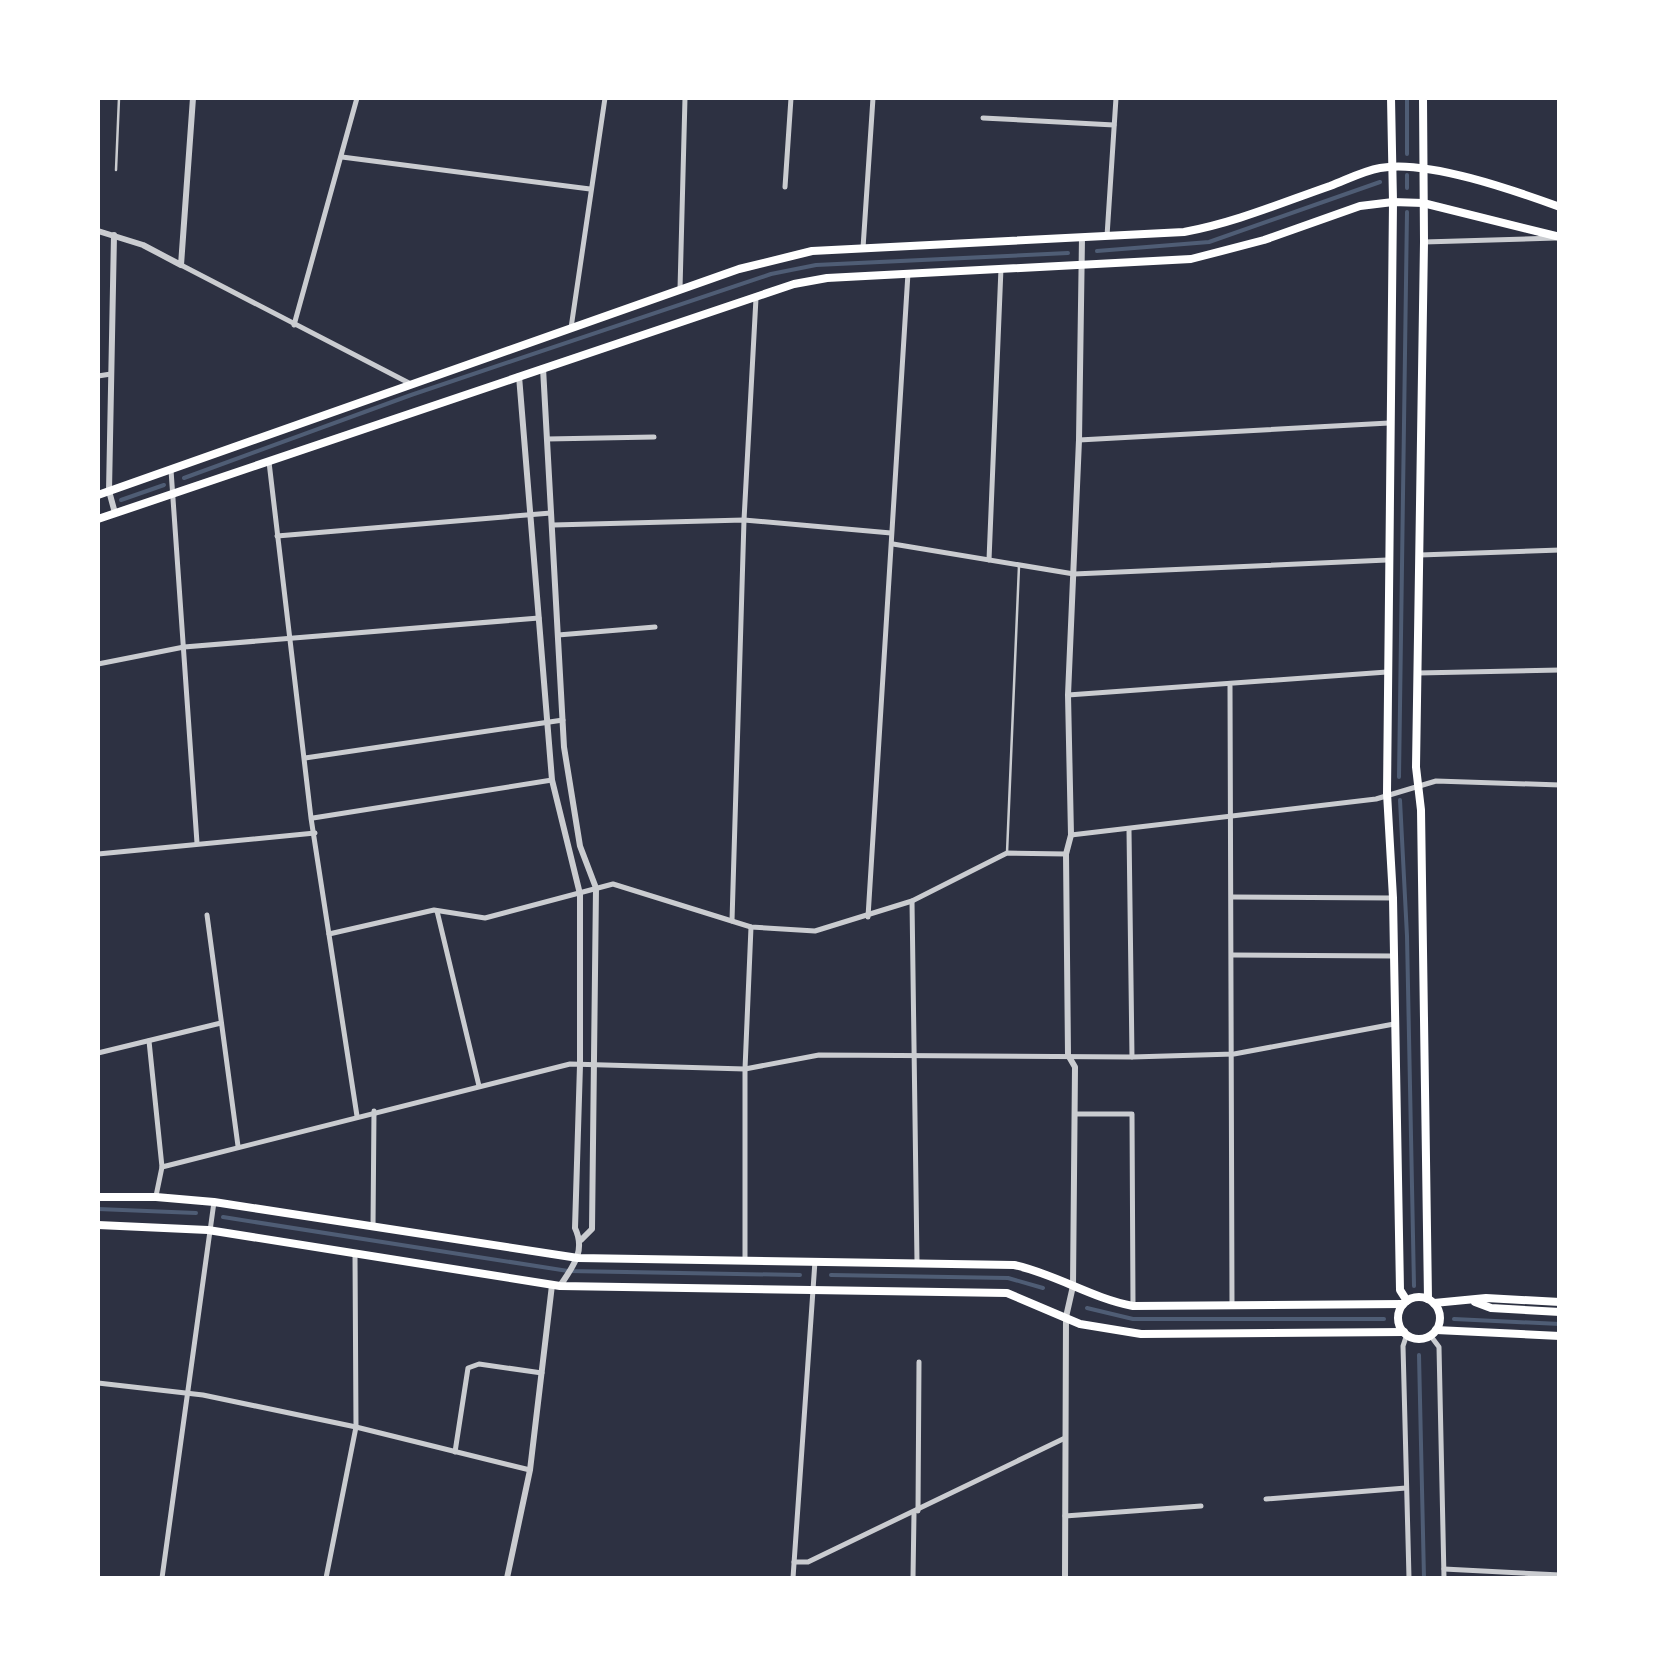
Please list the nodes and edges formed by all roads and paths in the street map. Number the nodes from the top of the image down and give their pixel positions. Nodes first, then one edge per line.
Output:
1 (119, 98) edge
2 (192, 98) edge
3 (356, 98) edge
4 (605, 98) edge
5 (685, 98) edge
6 (791, 98) edge
7 (874, 98) edge
8 (1116, 98) edge
9 (1390, 98) edge
10 (1422, 98) edge
11 (983, 118) dead end
12 (1114, 125) junction
13 (342, 156) junction
14 (1392, 167) junction
15 (116, 170) dead end
16 (1423, 170) junction
17 (785, 187) dead end
18 (590, 189) junction
19 (1393, 202) junction
20 (1423, 204) junction
21 (1560, 207) edge
22 (98, 232) edge
23 (114, 235) junction
24 (1107, 236) junction
25 (1082, 238) junction
26 (1560, 238) edge
27 (1424, 242) junction
28 (863, 248) junction
29 (181, 265) junction
30 (1082, 265) junction
31 (1002, 268) junction
32 (908, 273) junction
33 (680, 292) junction
34 (756, 295) junction
35 (294, 325) junction
36 (571, 328) junction
37 (543, 368) junction
38 (112, 374) junction
39 (98, 376) edge
40 (520, 376) junction
41 (408, 383) junction
42 (1388, 423) junction
43 (654, 436) dead end
44 (547, 439) junction
45 (1079, 440) junction
46 (268, 462) junction
47 (171, 470) junction
48 (109, 492) junction
49 (98, 495) edge
50 (174, 495) junction
51 (552, 513) junction
52 (116, 514) junction
53 (531, 515) junction
54 (98, 519) edge
55 (744, 520) junction
56 (552, 525) junction
57 (892, 533) junction
58 (277, 536) junction
59 (892, 544) junction
60 (1560, 550) edge
61 (1420, 555) junction
62 (988, 560) junction
63 (1387, 560) junction
64 (1019, 565) junction
65 (1074, 574) junction
66 (539, 618) junction
67 (654, 627) dead end
68 (558, 635) junction
69 (290, 640) junction
70 (184, 647) junction
71 (98, 664) edge
72 (1560, 670) edge
73 (1387, 672) junction
74 (1417, 673) junction
75 (1230, 686) junction
76 (1068, 696) junction
77 (563, 720) junction
78 (546, 722) junction
79 (305, 758) junction
80 (552, 780) junction
81 (1560, 784) edge
82 (1420, 787) junction
83 (1387, 793) junction
84 (1232, 815) junction
85 (312, 818) junction
86 (1129, 828) junction
87 (314, 833) junction
88 (1071, 835) junction
89 (198, 844) junction
90 (1008, 853) junction
91 (98, 854) edge
92 (1066, 854) junction
93 (596, 888) junction
94 (580, 894) junction
95 (1233, 897) junction
96 (1393, 898) junction
97 (912, 901) junction
98 (437, 911) junction
99 (207, 915) dead end
100 (868, 917) junction
101 (732, 922) junction
102 (751, 927) junction
103 (329, 934) junction
104 (1233, 955) junction
105 (1394, 956) junction
106 (220, 1024) junction
107 (1396, 1024) junction
108 (149, 1041) junction
109 (98, 1053) edge
110 (914, 1054) junction
111 (1234, 1054) junction
112 (1068, 1055) junction
113 (1132, 1057) junction
114 (580, 1064) junction
115 (594, 1066) junction
116 (746, 1069) junction
117 (479, 1086) junction
118 (374, 1112) junction
119 (1075, 1114) junction
120 (357, 1116) junction
121 (238, 1146) junction
122 (162, 1167) junction
123 (156, 1196) junction
124 (98, 1197) edge
125 (213, 1205) junction
126 (98, 1225) edge
127 (209, 1227) junction
128 (373, 1227) junction
129 (581, 1240) junction
130 (355, 1254) junction
131 (745, 1261) junction
132 (816, 1261) junction
133 (576, 1262) junction
134 (916, 1262) junction
135 (560, 1283) junction
136 (1073, 1286) junction
137 (814, 1289) junction
138 (1430, 1301) junction
139 (1472, 1301) junction
140 (1405, 1302) junction
141 (1560, 1302) edge
142 (1133, 1306) junction
143 (1232, 1307) junction
144 (1560, 1312) edge
145 (1066, 1318) junction
146 (1433, 1332) junction
147 (1405, 1333) junction
148 (1560, 1336) edge
149 (919, 1362) dead end
150 (542, 1373) junction
151 (98, 1383) edge
152 (189, 1393) junction
153 (356, 1427) junction
154 (1065, 1438) junction
155 (454, 1452) junction
156 (530, 1470) junction
157 (1406, 1488) junction
158 (1266, 1499) dead end
159 (1202, 1506) dead end
160 (916, 1512) junction
161 (1065, 1516) junction
162 (794, 1562) junction
163 (1444, 1569) junction
164 (1560, 1574) edge
165 (162, 1578) edge
166 (326, 1578) edge
167 (507, 1578) edge
168 (793, 1578) edge
169 (913, 1578) edge
170 (1065, 1578) edge
171 (1410, 1578) edge
172 (1444, 1578) edge

1 - 15 lane
2 - 29 street
3 - 13 street
4 - 18 street
5 - 33 street
6 - 17 street
7 - 28 street
8 - 12 street
9 - 14 main road
10 - 16 main road
11 - 12 street
12 - 24 street
13 - 18 street
13 - 35 street
14 - 16 main road
14 - 19 main road
14 - 24 main road
16 - 20 main road
16 - 21 main road
18 - 36 street
19 - 20 main road
19 - 30 main road
19 - 42 main road
20 - 26 main road
20 - 27 main road
22 - 23 street
23 - 29 street
23 - 38 street
24 - 25 main road
25 - 28 main road
25 - 30 street
26 - 27 street
27 - 61 main road
28 - 33 main road
29 - 35 street
30 - 31 main road
30 - 45 street
31 - 32 main road
31 - 62 street
32 - 34 main road
32 - 57 street
33 - 36 main road
34 - 37 main road
34 - 55 street
35 - 41 street
36 - 41 main road
37 - 40 main road
37 - 44 street
38 - 39 street
38 - 48 street
40 - 46 main road
40 - 53 street
41 - 47 main road
42 - 45 street
42 - 63 main road
43 - 44 street
44 - 51 street
45 - 65 street
46 - 50 main road
46 - 58 street
47 - 48 main road
47 - 50 street
48 - 49 main road
48 - 52 street
50 - 52 main road
50 - 70 street
51 - 53 street
51 - 56 street
52 - 54 main road
53 - 58 street
53 - 66 street
55 - 56 street
55 - 57 street
55 - 101 street
56 - 68 street
57 - 59 street
58 - 69 street
59 - 62 street
59 - 100 street
60 - 61 street
61 - 74 main road
62 - 64 street
63 - 65 street
63 - 73 main road
64 - 65 street
64 - 90 lane
65 - 76 street
66 - 69 street
66 - 78 street
67 - 68 street
68 - 77 street
69 - 70 street
69 - 79 street
70 - 71 street
70 - 89 street
72 - 74 street
73 - 75 street
73 - 83 main road
74 - 82 main road
75 - 76 street
75 - 84 street
76 - 88 street
77 - 78 street
77 - 93 street
78 - 79 street
78 - 80 street
79 - 85 street
80 - 85 street
80 - 94 street
81 - 82 street
82 - 83 street
82 - 138 main road
83 - 84 street
83 - 96 main road
84 - 86 street
84 - 95 street
85 - 87 street
86 - 88 street
86 - 113 street
87 - 89 street
87 - 103 street
88 - 92 street
89 - 91 street
90 - 92 street
90 - 97 street
92 - 112 street
93 - 94 street
93 - 101 street
93 - 115 street
94 - 98 street
94 - 114 street
95 - 96 street
95 - 104 street
96 - 105 main road
97 - 100 street
97 - 110 street
98 - 103 street
98 - 117 street
99 - 106 street
100 - 102 street
101 - 102 street
102 - 116 street
103 - 120 street
104 - 105 street
104 - 111 street
105 - 107 main road
106 - 108 street
106 - 121 street
107 - 111 street
107 - 140 main road
108 - 109 street
108 - 122 street
110 - 112 street
110 - 116 street
110 - 134 street
111 - 113 street
111 - 143 street
112 - 113 street
112 - 119 street
114 - 115 street
114 - 117 street
114 - 129 street
115 - 116 street
115 - 129 street
116 - 131 street
117 - 118 street
118 - 120 street
118 - 128 street
119 - 136 street
119 - 142 street
120 - 121 street
121 - 122 street
122 - 123 street
123 - 124 main road
123 - 125 main road
125 - 127 street
125 - 128 main road
126 - 127 main road
127 - 130 main road
127 - 152 street
128 - 133 main road
129 - 133 street
130 - 135 main road
130 - 153 street
131 - 132 main road
131 - 133 main road
132 - 134 main road
132 - 137 street
133 - 135 street
134 - 136 main road
135 - 137 main road
135 - 150 street
136 - 142 main road
136 - 145 street
137 - 145 main road
137 - 162 street
138 - 139 main road
138 - 140 main road
138 - 146 main road
139 - 141 main road
139 - 144 main road
140 - 143 main road
140 - 147 main road
142 - 143 main road
145 - 147 main road
145 - 154 street
146 - 147 main road
146 - 148 main road
146 - 163 street
147 - 157 street
149 - 160 street
150 - 155 street
150 - 156 street
151 - 152 street
152 - 153 street
152 - 165 street
153 - 155 street
153 - 166 street
154 - 160 street
154 - 161 street
155 - 156 street
156 - 167 street
157 - 158 street
157 - 171 street
159 - 161 street
160 - 162 street
160 - 169 street
161 - 170 street
162 - 168 street
163 - 164 street
163 - 172 street

